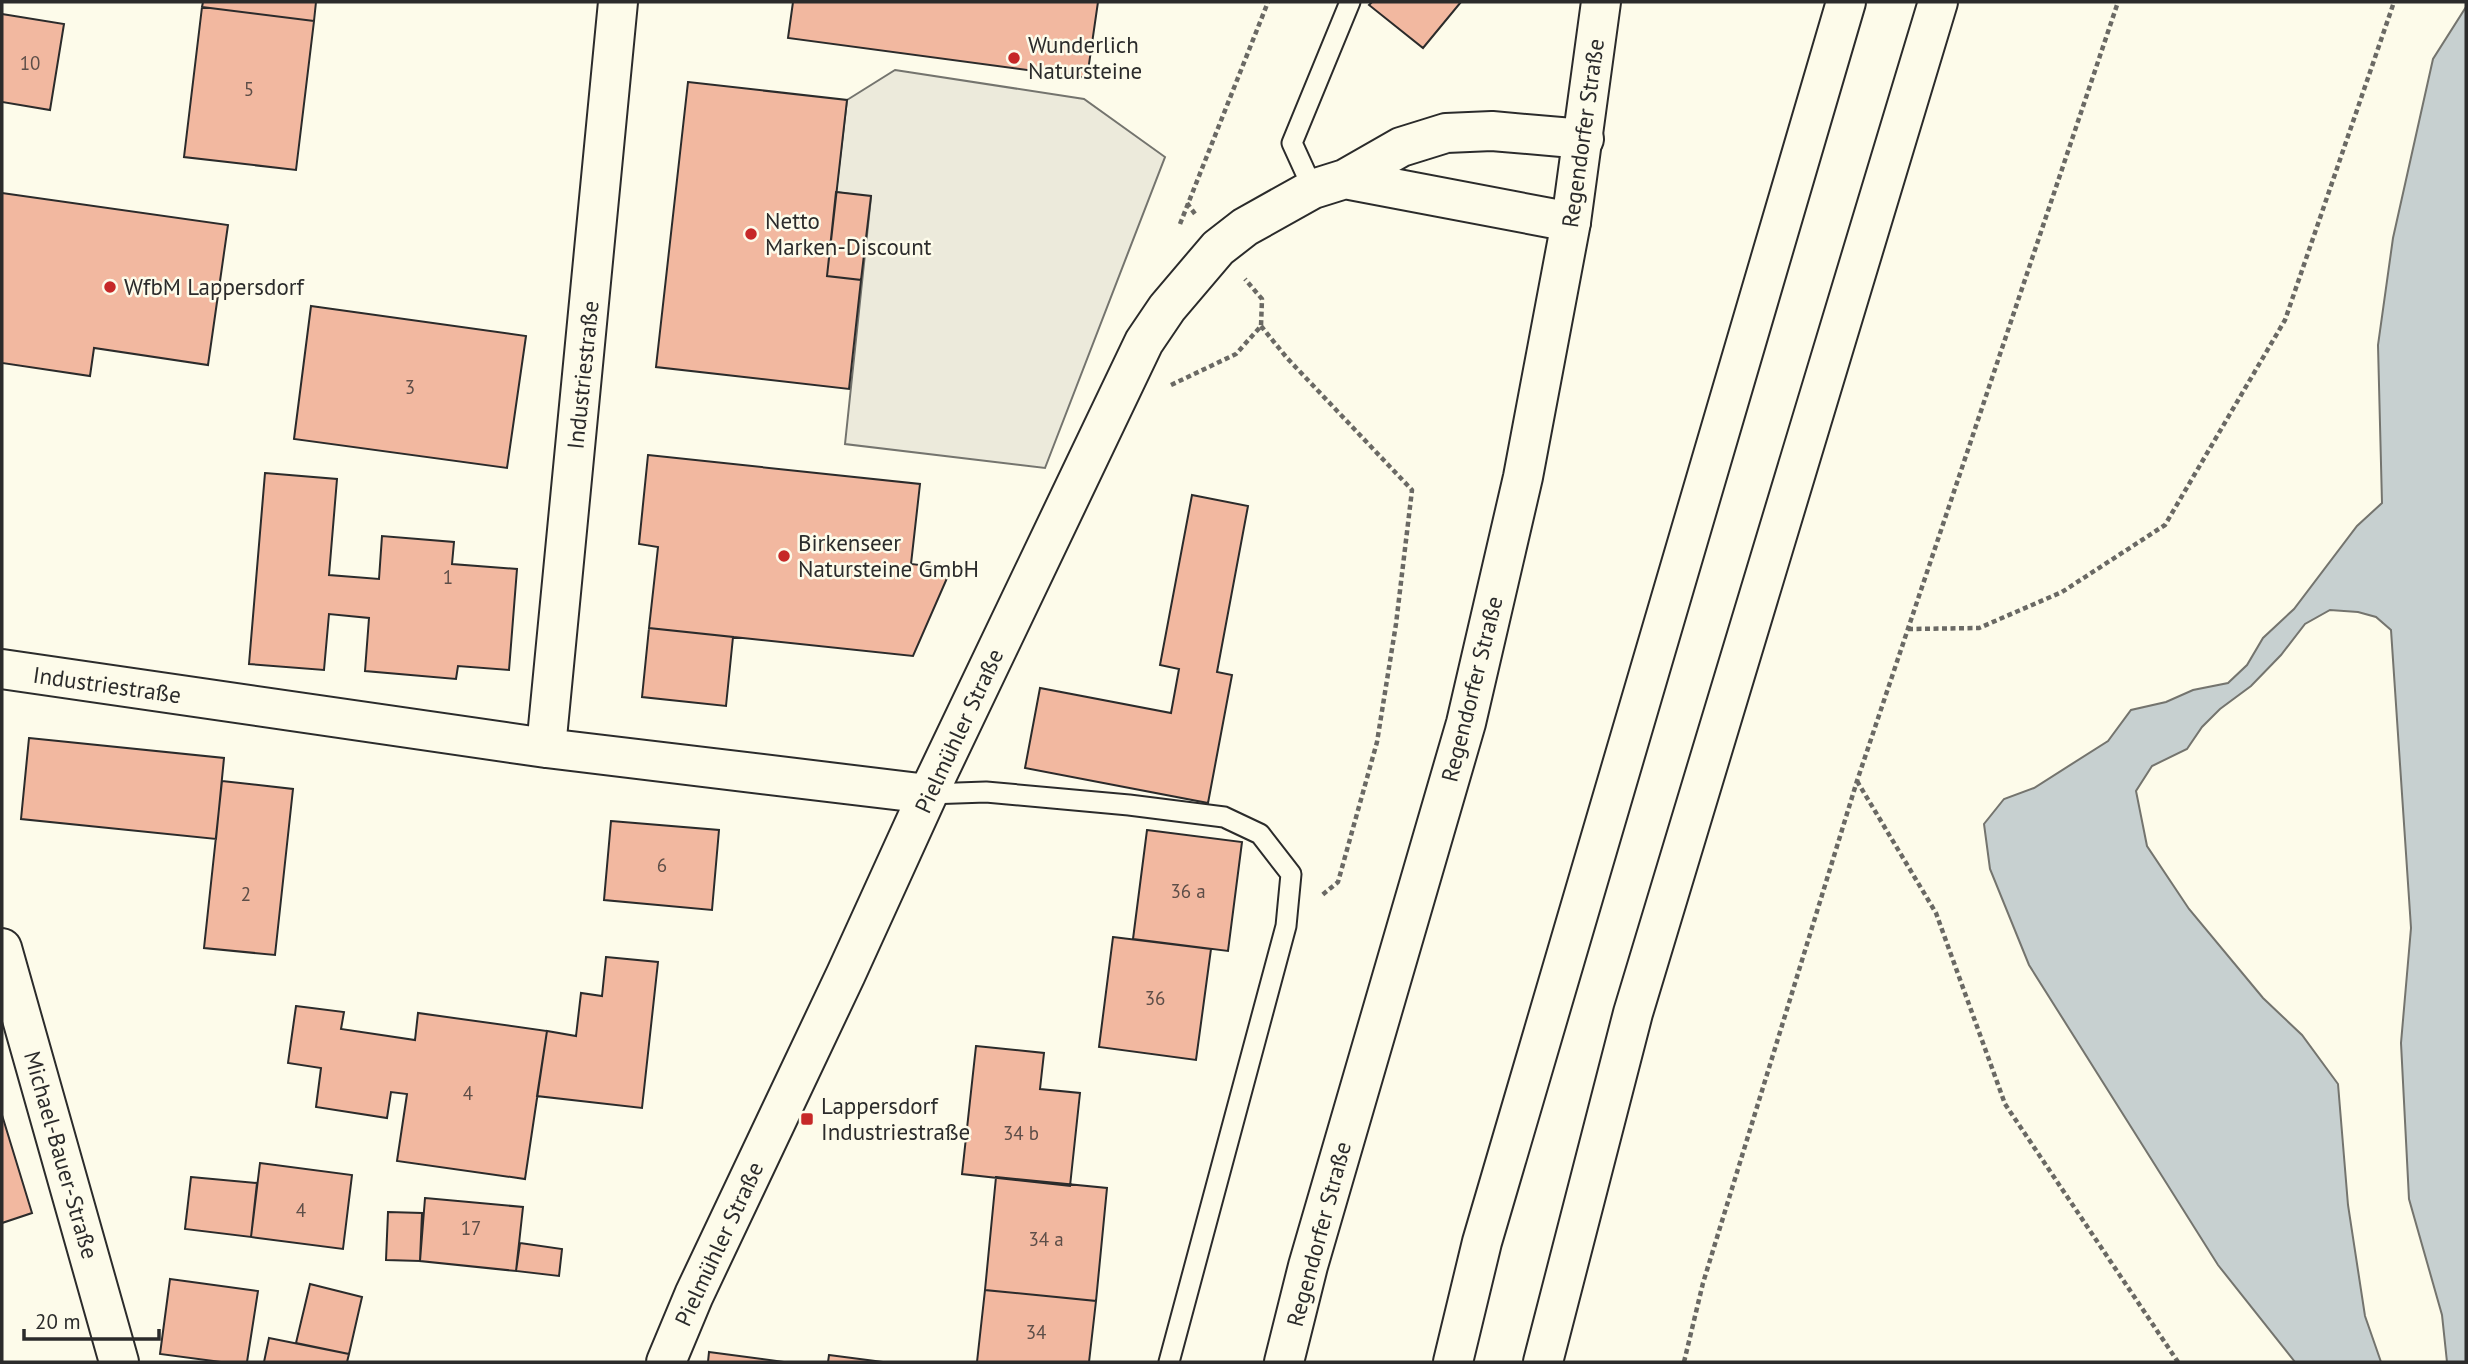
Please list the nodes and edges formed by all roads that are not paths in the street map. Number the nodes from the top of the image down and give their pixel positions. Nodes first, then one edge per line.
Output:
1 (618, 2) edge
2 (1350, 2) edge
3 (1601, 2) edge
4 (1846, 2) edge
5 (1938, 2) edge
6 (1584, 139) junction
7 (1329, 184) junction
8 (1571, 222) junction
9 (2, 669) edge
10 (546, 748) junction
11 (928, 794) junction
12 (2, 948) edge
13 (119, 1362) edge
14 (666, 1362) edge
15 (1169, 1362) edge
16 (1284, 1362) edge
17 (1453, 1362) edge
18 (1543, 1362) edge

1 - 10 main road, Industriestraße
2 - 7 lane
3 - 6 main road, Regendorfer Straße
4 - 17 main road
5 - 18 main road
6 - 7 main road, Pielmühler Straße
6 - 8 main road, Regendorfer Straße
7 - 8 main road
7 - 11 main road, Pielmühler Straße
8 - 16 main road, Regendorfer Straße
9 - 10 main road, Industriestraße
10 - 11 main road, Industriestraße
11 - 14 main road, Pielmühler Straße
11 - 15 lane
12 - 13 main road, Michael-Bauer-Straße

